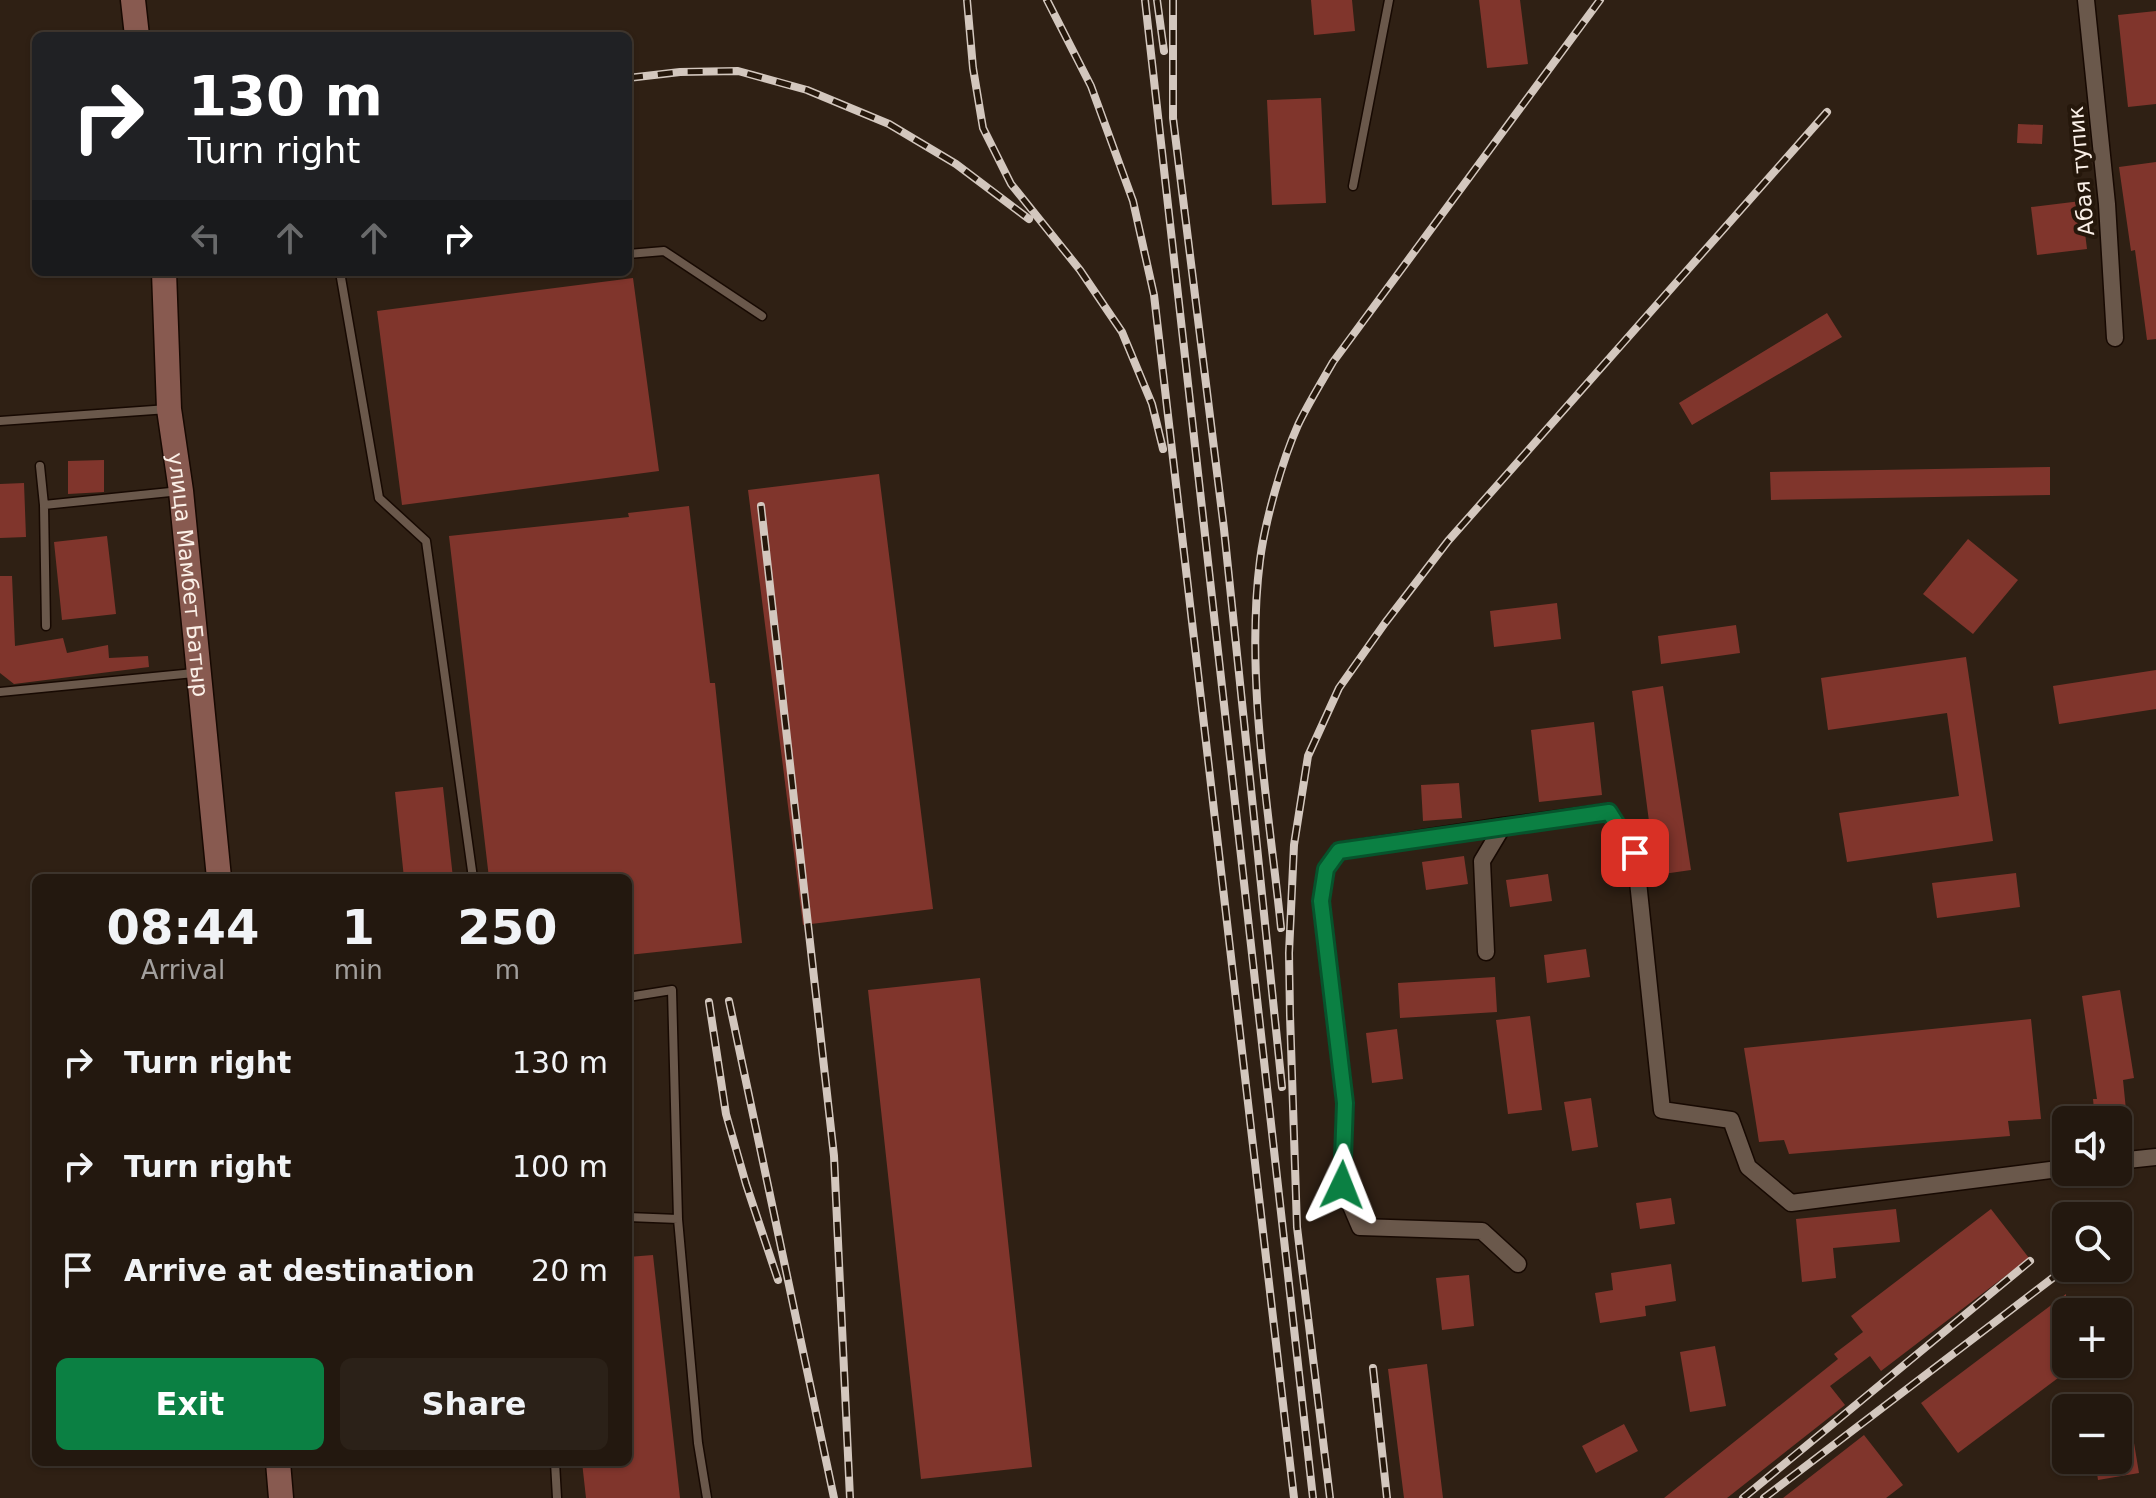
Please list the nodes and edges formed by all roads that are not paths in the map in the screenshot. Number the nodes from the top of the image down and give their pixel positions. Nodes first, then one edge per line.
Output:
1 (133, 0) edge
2 (1389, 0) edge
3 (2086, 0) edge
4 (137, 32) edge
5 (1353, 186) dead end
6 (632, 254) edge
7 (164, 276) edge
8 (341, 276) edge
9 (762, 316) dead end
10 (2115, 338) dead end
11 (169, 409) junction
12 (0, 421) edge
13 (40, 466) dead end
14 (181, 491) junction
15 (44, 505) junction
16 (46, 626) dead end
17 (199, 673) junction
18 (0, 692) edge
19 (1503, 826) junction
20 (219, 874) edge
21 (472, 874) edge
22 (1486, 952) dead end
23 (632, 996) edge
24 (2156, 1157) edge
25 (2132, 1160) edge
26 (2052, 1170) edge
27 (632, 1217) edge
28 (678, 1219) junction
29 (1518, 1264) dead end
30 (278, 1466) edge
31 (555, 1466) edge
32 (281, 1498) edge
33 (557, 1498) edge
34 (707, 1498) edge

1 - 4 main road
2 - 5 lane
3 - 10 street, Абая тупик
6 - 9 lane
7 - 11 main road, улица Мамбет Батыр
8 - 21 lane
11 - 12 lane
11 - 14 main road, улица Мамбет Батыр
13 - 15 lane
14 - 15 lane
14 - 17 main road, улица Мамбет Батыр
15 - 16 lane
17 - 18 lane
17 - 20 main road, улица Мамбет Батыр
19 - 22 street
19 - 26 street
19 - 29 street
23 - 28 lane
24 - 25 street
27 - 28 lane
28 - 34 lane
30 - 32 main road
31 - 33 lane

